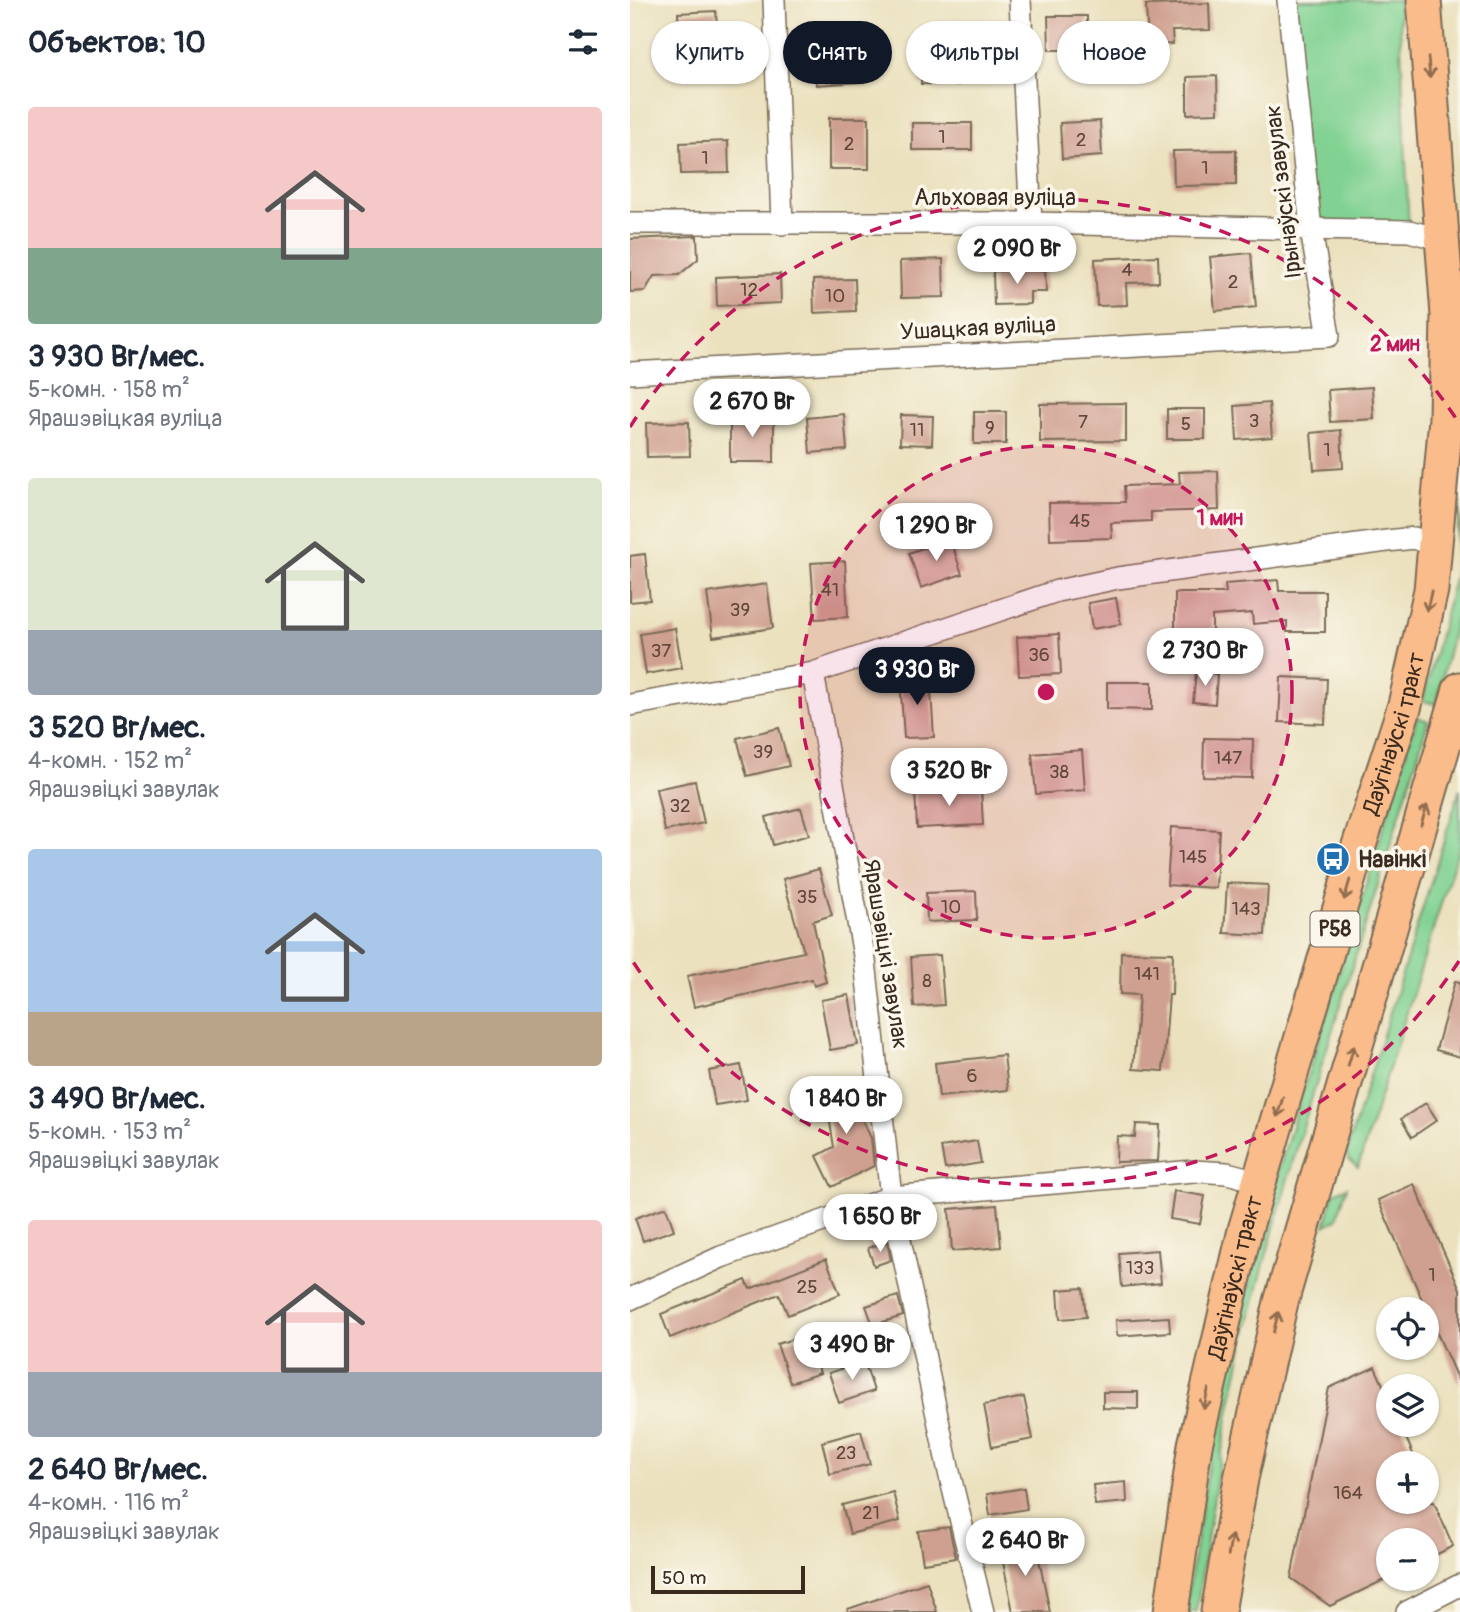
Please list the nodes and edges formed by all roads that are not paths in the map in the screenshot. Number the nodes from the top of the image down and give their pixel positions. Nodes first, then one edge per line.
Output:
1 (774, 0) edge
2 (1020, 0) edge
3 (1288, 0) edge
4 (1424, 0) edge
5 (630, 223) edge
6 (1031, 223) junction
7 (782, 224) junction
8 (1311, 230) junction
9 (1451, 242) edge
10 (1329, 336) joint
11 (630, 373) edge
12 (1436, 547) junction
13 (813, 673) junction
14 (1460, 689) edge
15 (630, 705) edge
16 (1450, 762) edge
17 (1258, 1181) junction
18 (891, 1197) junction
19 (630, 1299) edge
20 (1460, 1584) edge
21 (983, 1612) edge
22 (1171, 1612) edge
23 (1218, 1612) edge
24 (1407, 1612) edge

1 - 7 street
2 - 6 street
3 - 8 street, Ірынаўскі завулак
4 -> 9 main road, Даўгінаўскі тракт / Р58
5 - 7 street, Альховая вуліца
6 - 7 street, Альховая вуліца
6 - 8 street, Альховая вуліца
8 - 9 street, Альховая вуліца
8 - 10 street, Ірынаўскі завулак
9 - 12 main road, Даўгінаўскі тракт / Р58
10 - 11 street, Ушацкая вуліца
12 - 13 street
12 -> 17 main road, Даўгінаўскі тракт / Р58
13 - 15 street
13 - 18 street, Ярашэвіцкі завулак
14 - 16 main road, Р58
23 -> 16 main road, Р58
17 - 18 street
17 -> 22 main road, Даўгінаўскі тракт / Р58
18 - 19 street
18 - 21 street, Ярашэвіцкі завулак
20 - 24 street

